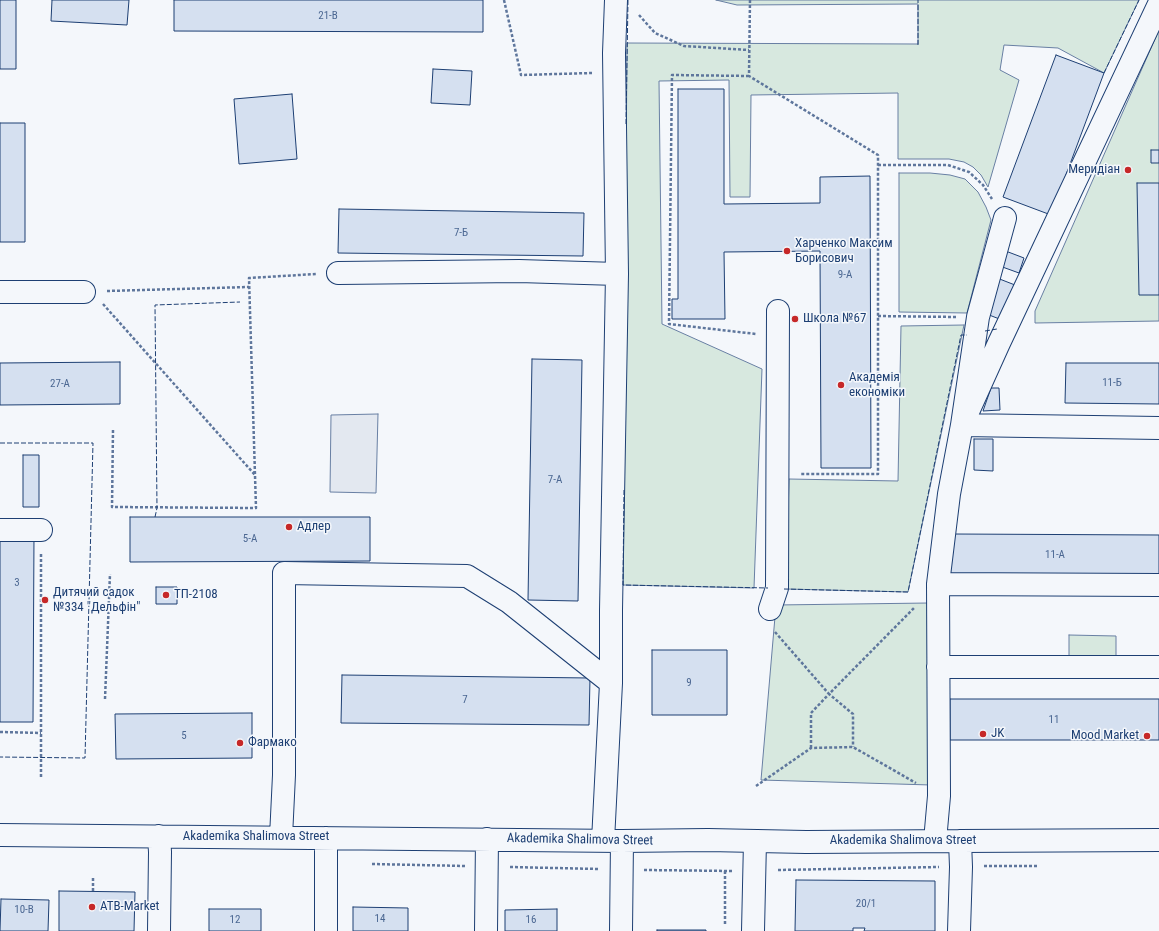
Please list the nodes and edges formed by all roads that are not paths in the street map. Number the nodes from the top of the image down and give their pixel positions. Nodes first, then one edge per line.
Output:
1 (1153, 0) edge
2 (1159, 3) edge
3 (616, 4) edge
4 (1005, 218) road end
5 (338, 273) road end
6 (617, 274) junction
7 (0, 292) edge
8 (88, 292) road end
9 (778, 311) dead end
10 (962, 425) junction
11 (1159, 428) edge
12 (0, 530) edge
13 (41, 530) road end
14 (938, 584) junction
15 (1159, 585) edge
16 (770, 609) dead end
17 (938, 667) junction
18 (1159, 667) edge
19 (611, 683) junction
20 (0, 835) edge
21 (159, 836) junction
22 (281, 837) junction
23 (326, 838) junction
24 (487, 839) junction
25 (1159, 840) edge
26 (612, 841) junction
27 (755, 841) junction
28 (935, 841) junction
29 (960, 842) junction
30 (159, 931) edge
31 (326, 931) edge
32 (486, 931) edge
33 (621, 931) edge
34 (753, 931) edge
35 (960, 931) edge

1 - 2 street
2 - 10 street
3 - 6 street
4 - 10 street
5 - 6 street
6 - 19 street
7 - 8 street
9 - 16 street
10 - 11 street
10 - 14 street
12 - 13 street
14 - 15 street
14 - 17 street
17 - 18 street
17 - 28 street
19 - 22 street
19 - 26 street
20 - 21 street, Akademika Shalimova Street
21 - 22 street, Akademika Shalimova Street
21 - 30 street
22 - 23 street, Akademika Shalimova Street
23 - 24 street, Akademika Shalimova Street
23 - 31 street
24 - 26 street, Akademika Shalimova Street
24 - 32 street
25 - 29 street, Akademika Shalimova Street
26 - 27 street, Akademika Shalimova Street
26 - 33 street
27 - 28 street, Akademika Shalimova Street
27 - 34 street
28 - 29 street, Akademika Shalimova Street
29 - 35 street

